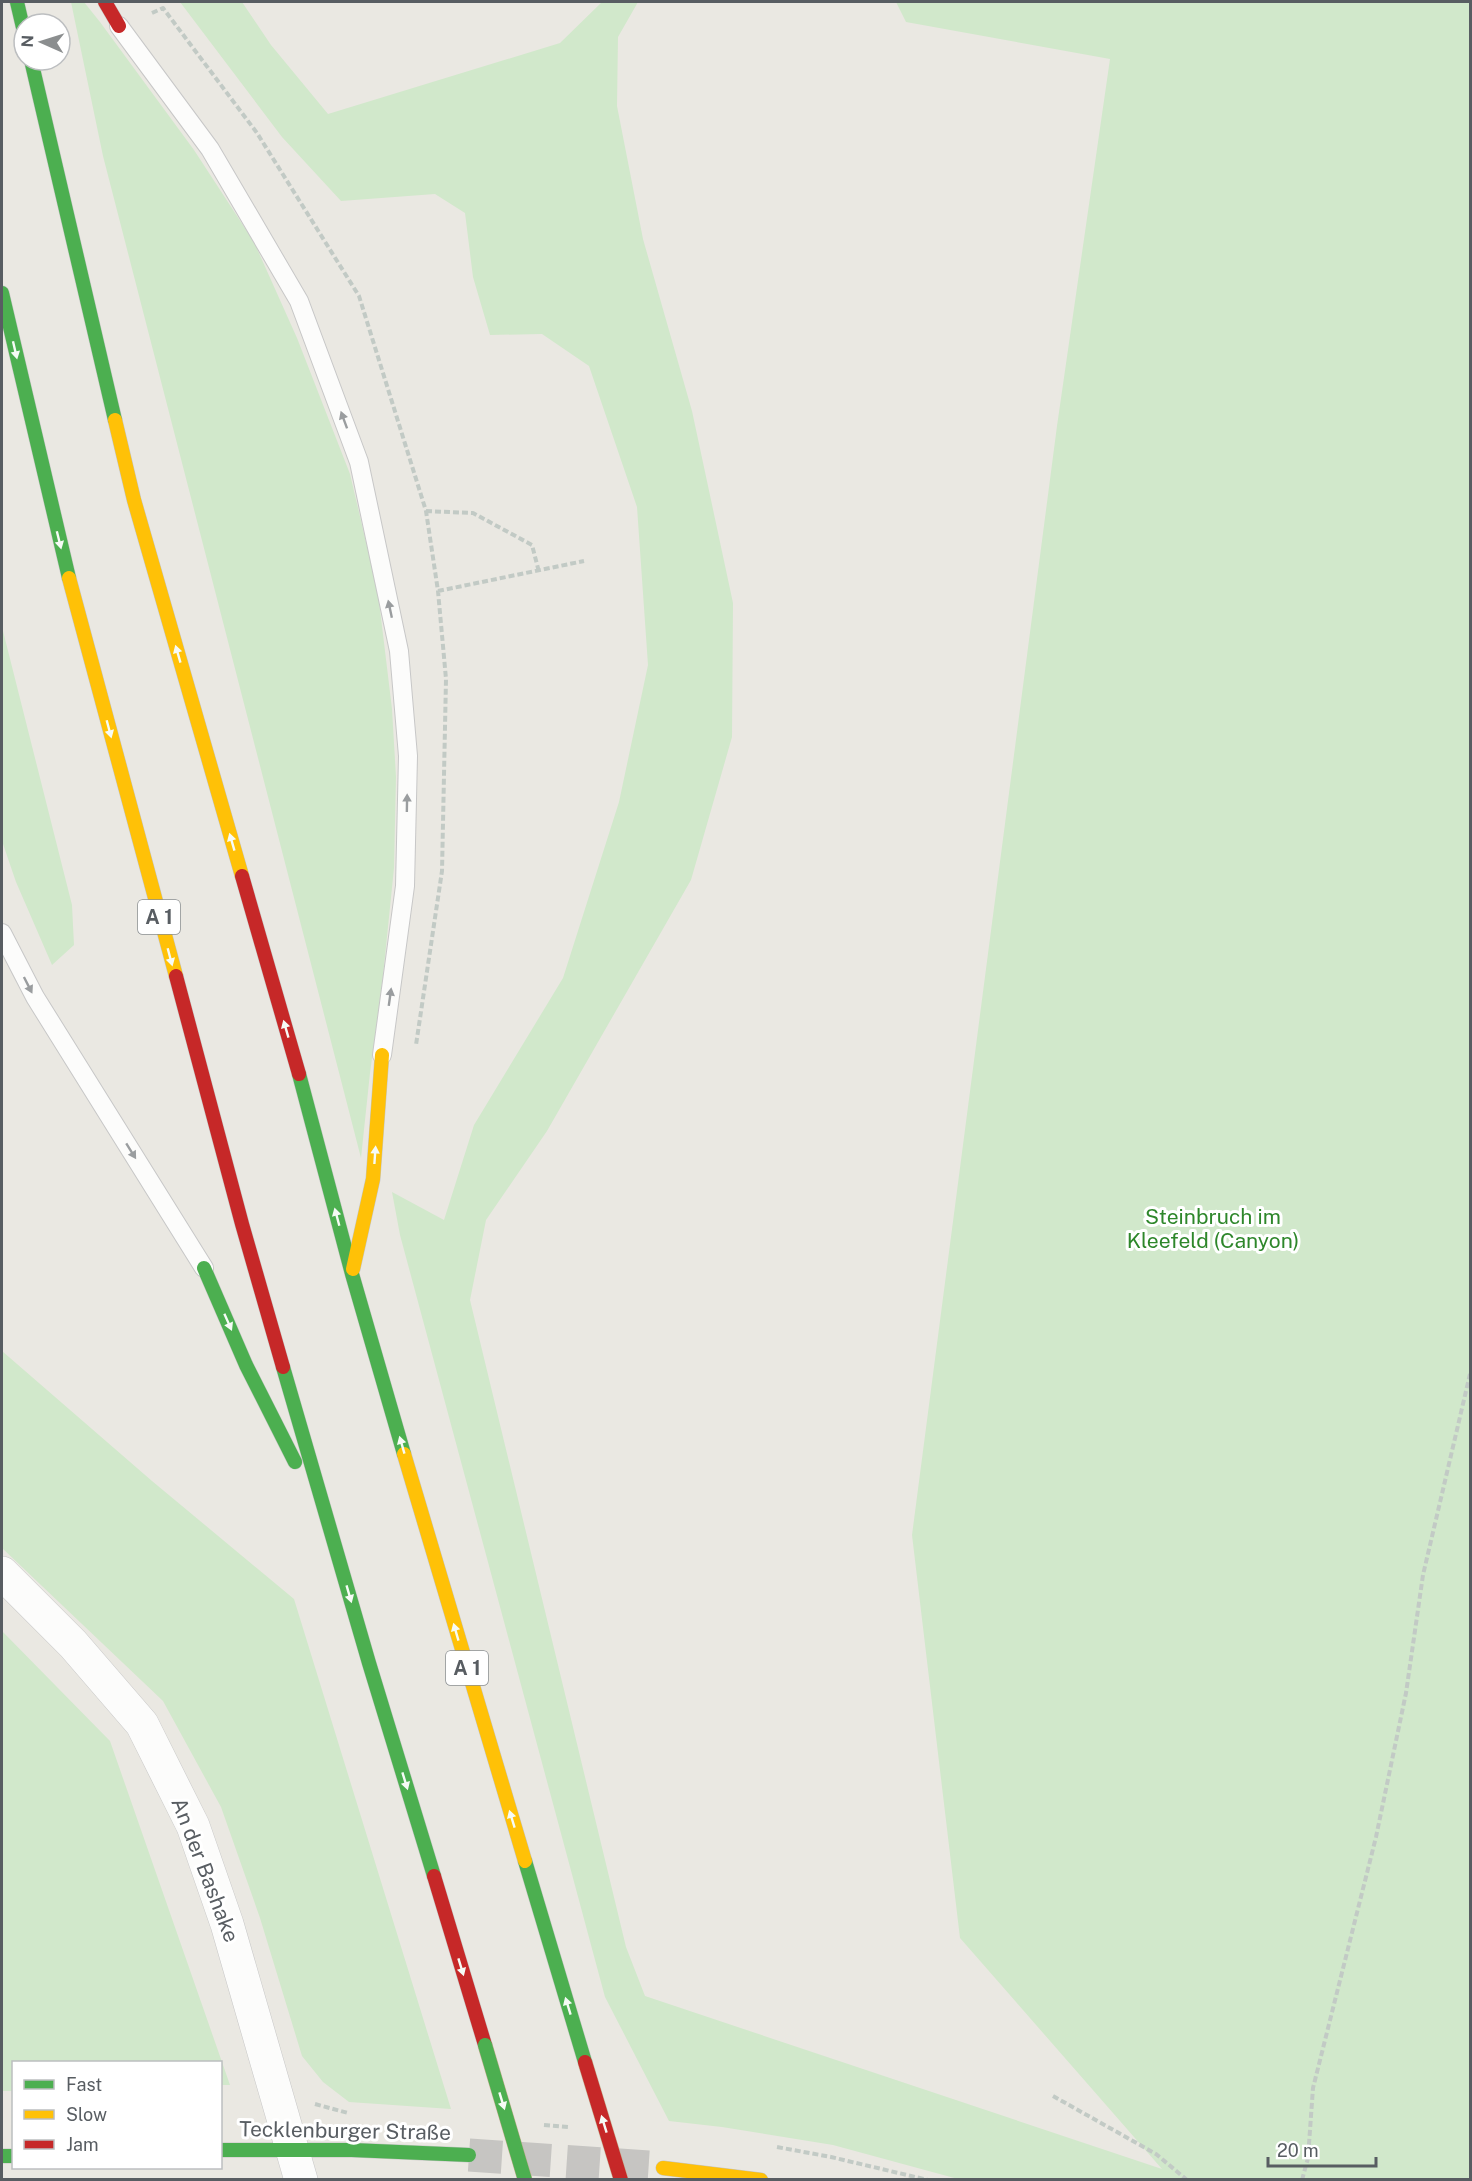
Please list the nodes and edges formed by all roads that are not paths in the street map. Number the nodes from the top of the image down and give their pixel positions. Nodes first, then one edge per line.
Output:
1 (105, 2) edge
2 (119, 26) joint
3 (34, 72) edge
4 (2, 293) edge
5 (2, 933) edge
6 (382, 1055) joint
7 (204, 1268) joint
8 (352, 1274) junction
9 (333, 1538) junction
10 (2, 1573) edge
11 (222, 2150) edge
12 (469, 2155) tunnel mouth
13 (297, 2165) edge
14 (663, 2168) tunnel mouth
15 (525, 2180) edge
16 (621, 2180) edge
17 (761, 2180) edge

1 - 2 main road
6 -> 2 lane
8 -> 3 main road, A 1
4 -> 9 main road, A 1
5 -> 7 lane
8 -> 6 main road
7 -> 9 main road
16 -> 8 main road, A 1, bridge
9 -> 15 main road, A 1, bridge
10 - 13 street, An der Bashake
11 - 13 main road, Tecklenburger Straße
12 - 13 main road, Tecklenburger Straße
14 - 17 main road

